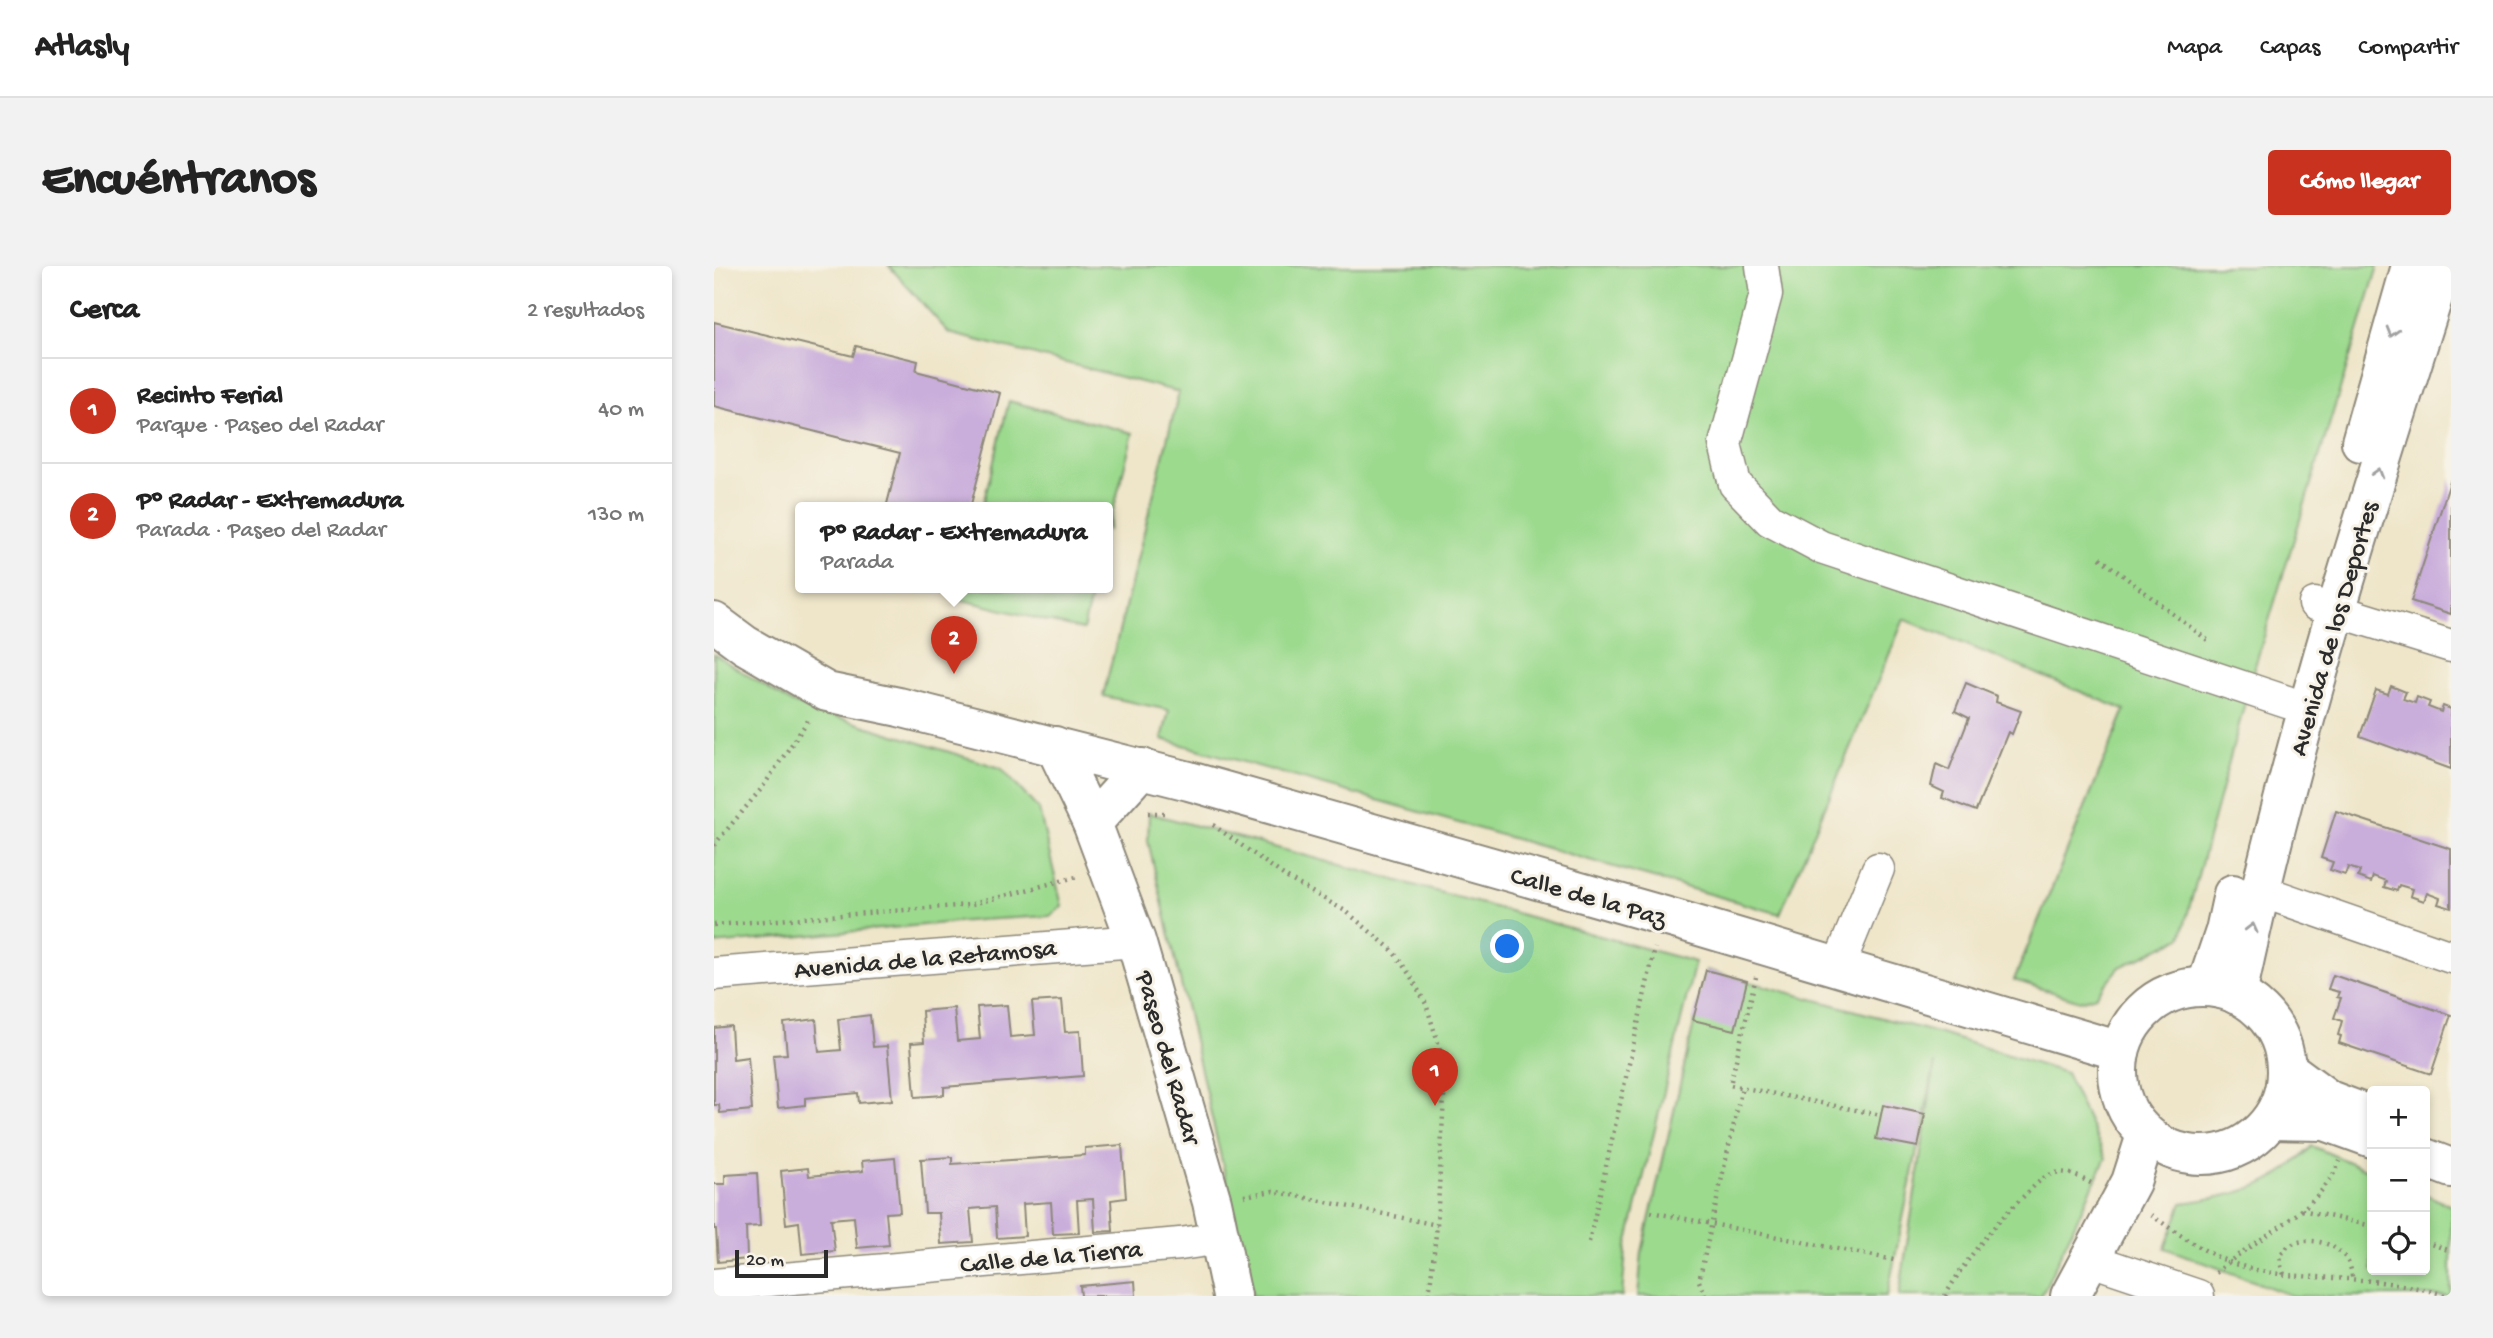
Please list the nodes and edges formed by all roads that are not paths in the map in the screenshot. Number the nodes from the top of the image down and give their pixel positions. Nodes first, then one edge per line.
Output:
1 (1762, 266) edge
2 (2411, 266) edge
3 (2443, 266) edge
4 (2325, 607) junction
5 (714, 622) edge
6 (2451, 646) edge
7 (2287, 702) junction
8 (1055, 746) junction
9 (1142, 768) junction
10 (1092, 823) junction
11 (1878, 869) dead end
12 (2261, 891) junction
13 (1136, 941) junction
14 (2451, 957) edge
15 (1838, 967) junction
16 (714, 974) edge
17 (2221, 991) junction
18 (2120, 1051) junction
19 (2287, 1069) junction
20 (2270, 1120) junction
21 (2365, 1128) edge
22 (2147, 1135) junction
23 (2430, 1137) edge
24 (2451, 1144) edge
25 (2188, 1154) junction
26 (2430, 1160) edge
27 (2451, 1168) edge
28 (2132, 1203) junction
29 (1221, 1238) junction
30 (2098, 1274) edge
31 (714, 1285) edge
32 (2196, 1295) edge
33 (1232, 1296) edge
34 (2070, 1296) edge

1 - 7 street
2 -> 4 street, Avenida de los Deportes
4 -> 3 street, Avenida de los Deportes
4 - 6 street
4 - 7 street, Avenida de los Deportes
4 - 12 street, Avenida de los Deportes
5 - 8 street
7 - 17 street, Avenida de los Deportes
8 - 9 street, Calle de la Paz
8 - 10 street, Paseo del Radar
9 - 10 street
9 - 15 street, Calle de la Paz
10 - 13 street, Paseo del Radar
11 - 15 street
12 - 14 street
17 -> 12 street, Avenida de los Deportes
13 - 16 street, Avenida de la Retamosa
13 - 29 street, Paseo del Radar
15 - 18 street, Calle de la Paz
17 - 18 street
17 - 19 street
18 - 22 street
19 - 20 street
19 - 21 street
20 - 21 street
20 - 25 street
22 - 25 street
22 - 28 street
23 - 24 street
25 - 28 street
26 - 27 street
28 - 30 street
29 - 31 street, Calle de la Tierra
29 - 33 street, Paseo del Radar
30 - 32 street
30 - 34 street

